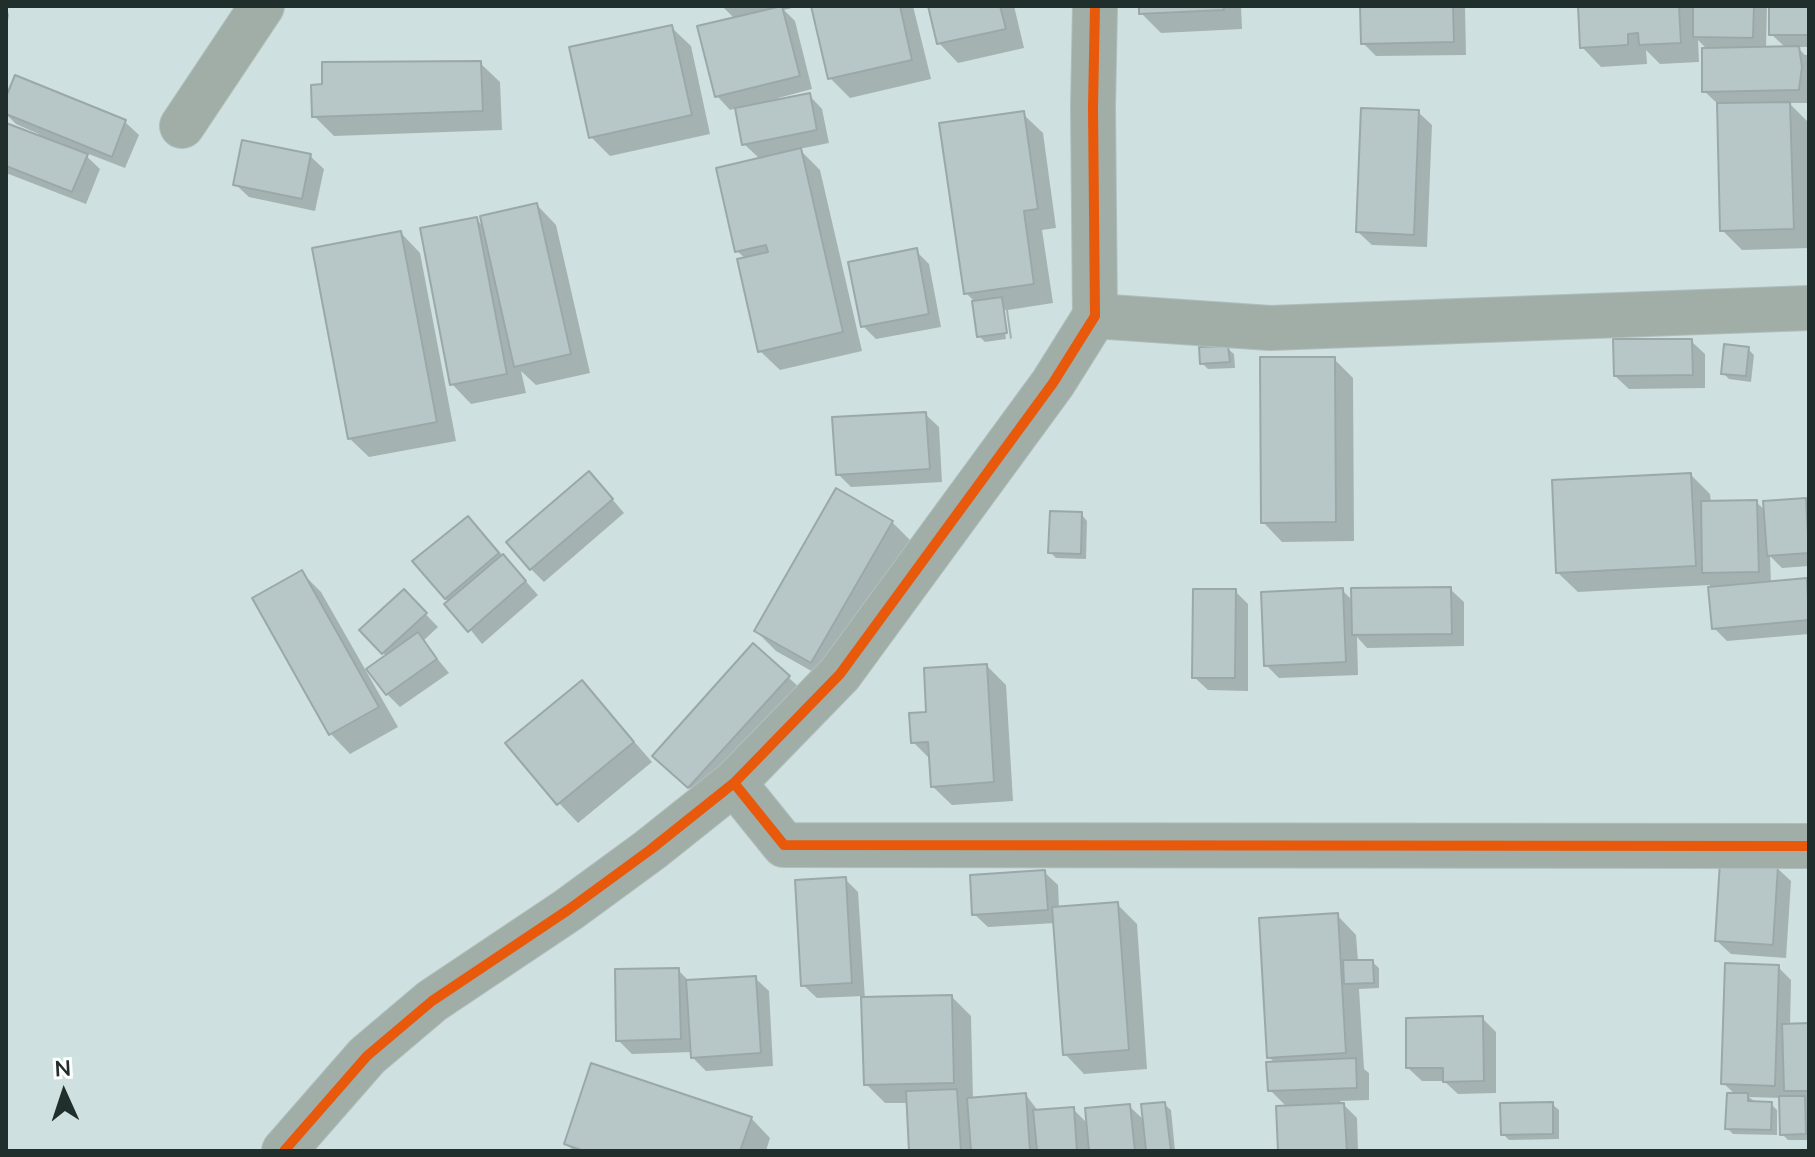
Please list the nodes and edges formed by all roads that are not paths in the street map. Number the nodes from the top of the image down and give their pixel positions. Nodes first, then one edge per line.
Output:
1 (262, 6) edge
2 (1095, 6) edge
3 (182, 126) dead end
4 (1809, 308) edge
5 (1095, 316) junction
6 (734, 783) junction
7 (1809, 846) edge
8 (284, 1151) edge

1 - 3 street
2 - 5 street
4 - 5 street
5 - 6 street
6 - 7 street
6 - 8 street

